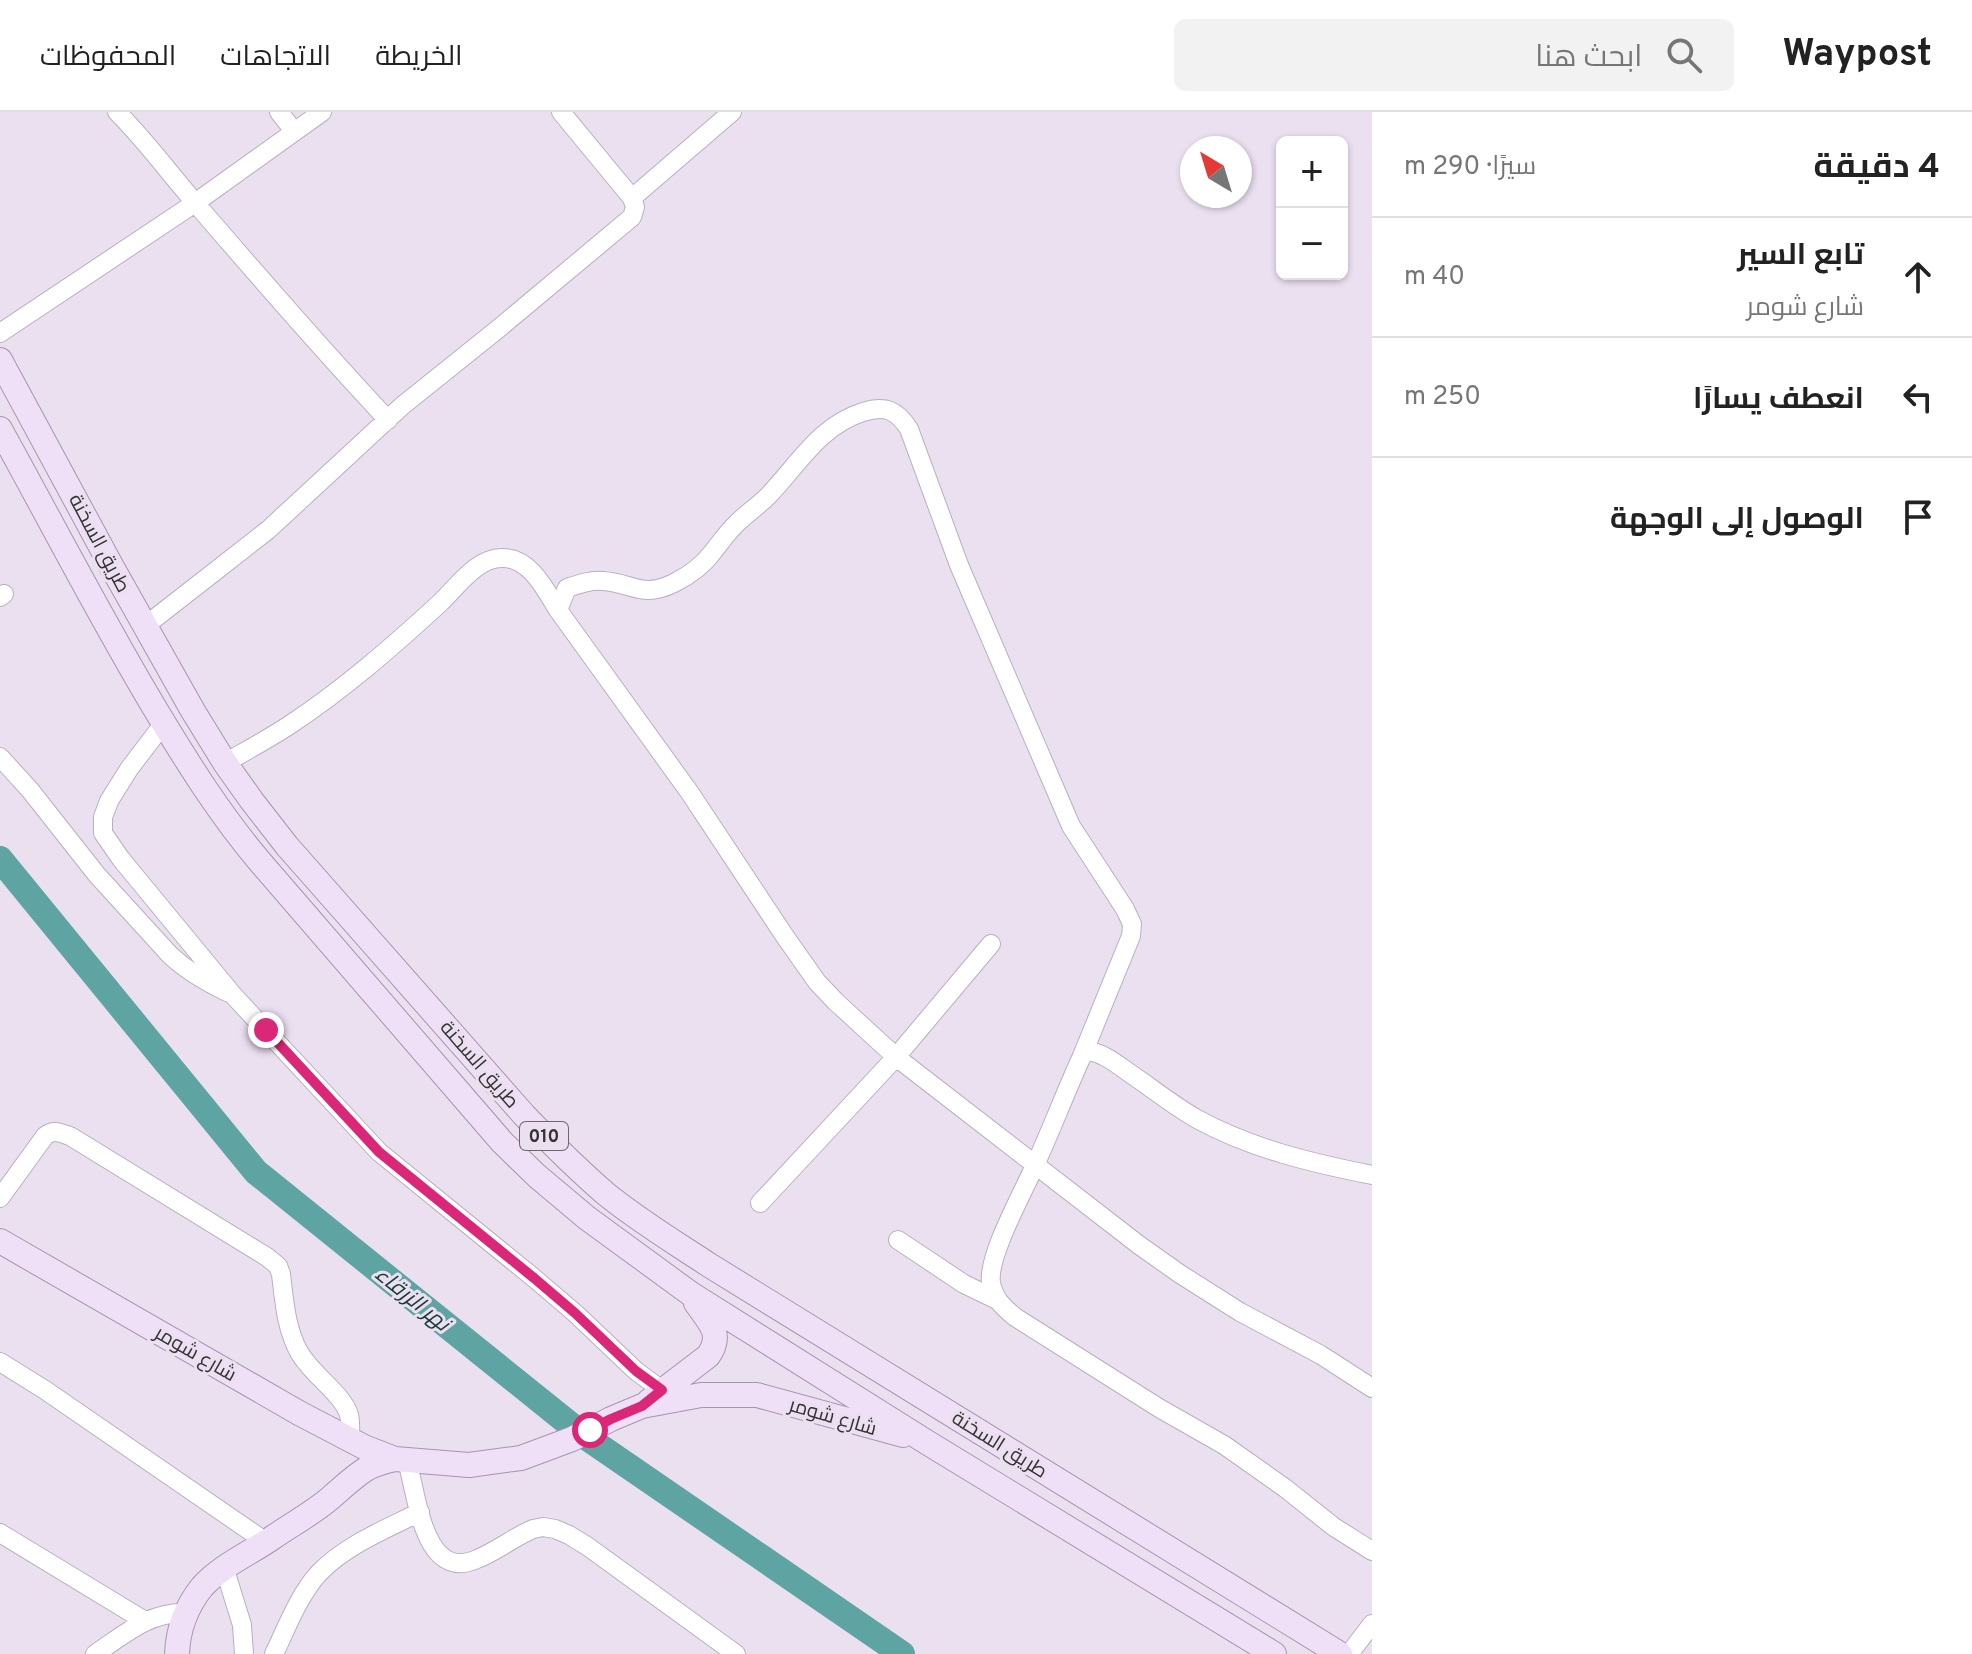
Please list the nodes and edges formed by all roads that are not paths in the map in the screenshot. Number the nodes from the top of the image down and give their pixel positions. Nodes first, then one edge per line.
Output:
1 (117, 112) edge
2 (279, 112) edge
3 (322, 112) edge
4 (561, 112) edge
5 (732, 112) edge
6 (294, 131) junction
7 (632, 198) junction
8 (195, 203) junction
9 (0, 333) edge
10 (0, 360) edge
11 (388, 420) junction
12 (0, 429) edge
13 (558, 610) junction
14 (145, 626) junction
15 (164, 723) junction
16 (0, 757) edge
17 (225, 763) junction
18 (991, 944) dead end
19 (233, 995) junction
20 (1082, 1056) junction
21 (896, 1057) junction
22 (486, 1071) junction
23 (460, 1095) junction
24 (1035, 1165) junction
25 (1372, 1175) edge
26 (0, 1198) edge
27 (760, 1203) dead end
28 (898, 1240) dead end
29 (0, 1241) edge
30 (691, 1294) junction
31 (997, 1300) junction
32 (0, 1362) edge
33 (1372, 1388) edge
34 (662, 1390) junction
35 (642, 1406) junction
36 (340, 1435) junction
37 (928, 1443) junction
38 (402, 1464) junction
39 (335, 1493) junction
40 (420, 1512) junction
41 (0, 1533) edge
42 (266, 1542) junction
43 (1372, 1551) edge
44 (224, 1567) junction
45 (185, 1613) junction
46 (145, 1621) junction
47 (1372, 1624) edge
48 (95, 1654) edge
49 (177, 1654) edge
50 (244, 1654) edge
51 (274, 1654) edge
52 (736, 1654) edge
53 (1274, 1654) edge
54 (1340, 1654) edge
55 (1349, 1654) edge

1 - 8 street
2 - 6 street
3 - 6 street
4 - 7 street
5 - 7 street
6 - 8 street
7 - 11 street
8 - 9 street
8 - 11 street
10 - 14 main road, طريق السخنة / 010
11 - 14 street
12 - 15 main road, طريق السخنة / 010
13 - 17 street
13 - 20 street
13 - 21 street
14 - 17 main road, طريق السخنة / 010
15 - 19 street
15 - 23 main road, طريق السخنة / 010
16 - 19 street
17 - 22 main road, طريق السخنة / 010
18 - 21 street
19 - 34 street
20 - 24 street
20 - 25 street
21 - 24 street
21 - 27 street
22 - 23 main road
22 - 54 main road, طريق السخنة / 010
23 - 30 main road, طريق السخنة / 010
24 - 31 street
24 - 33 street
26 - 36 street
28 - 31 street
29 - 36 main road, شارع شومر
30 - 34 main road, شارع شومر
30 - 37 main road, طريق السخنة / 010
31 - 43 street
32 - 42 street
34 - 35 main road, شارع شومر
35 - 37 main road, شارع شومر
35 - 38 main road, شارع شومر
36 - 38 main road, شارع شومر
36 - 39 main road
37 - 53 main road, طريق السخنة / 010
38 - 39 main road, شارع شومر
38 - 40 street
39 - 42 main road, شارع شومر
40 - 51 street
40 - 52 street
41 - 46 street
42 - 44 main road, شارع شومر
44 - 45 main road, شارع شومر
44 - 50 street
45 - 46 street
45 - 49 main road, شارع شومر
46 - 48 street
47 - 55 street

